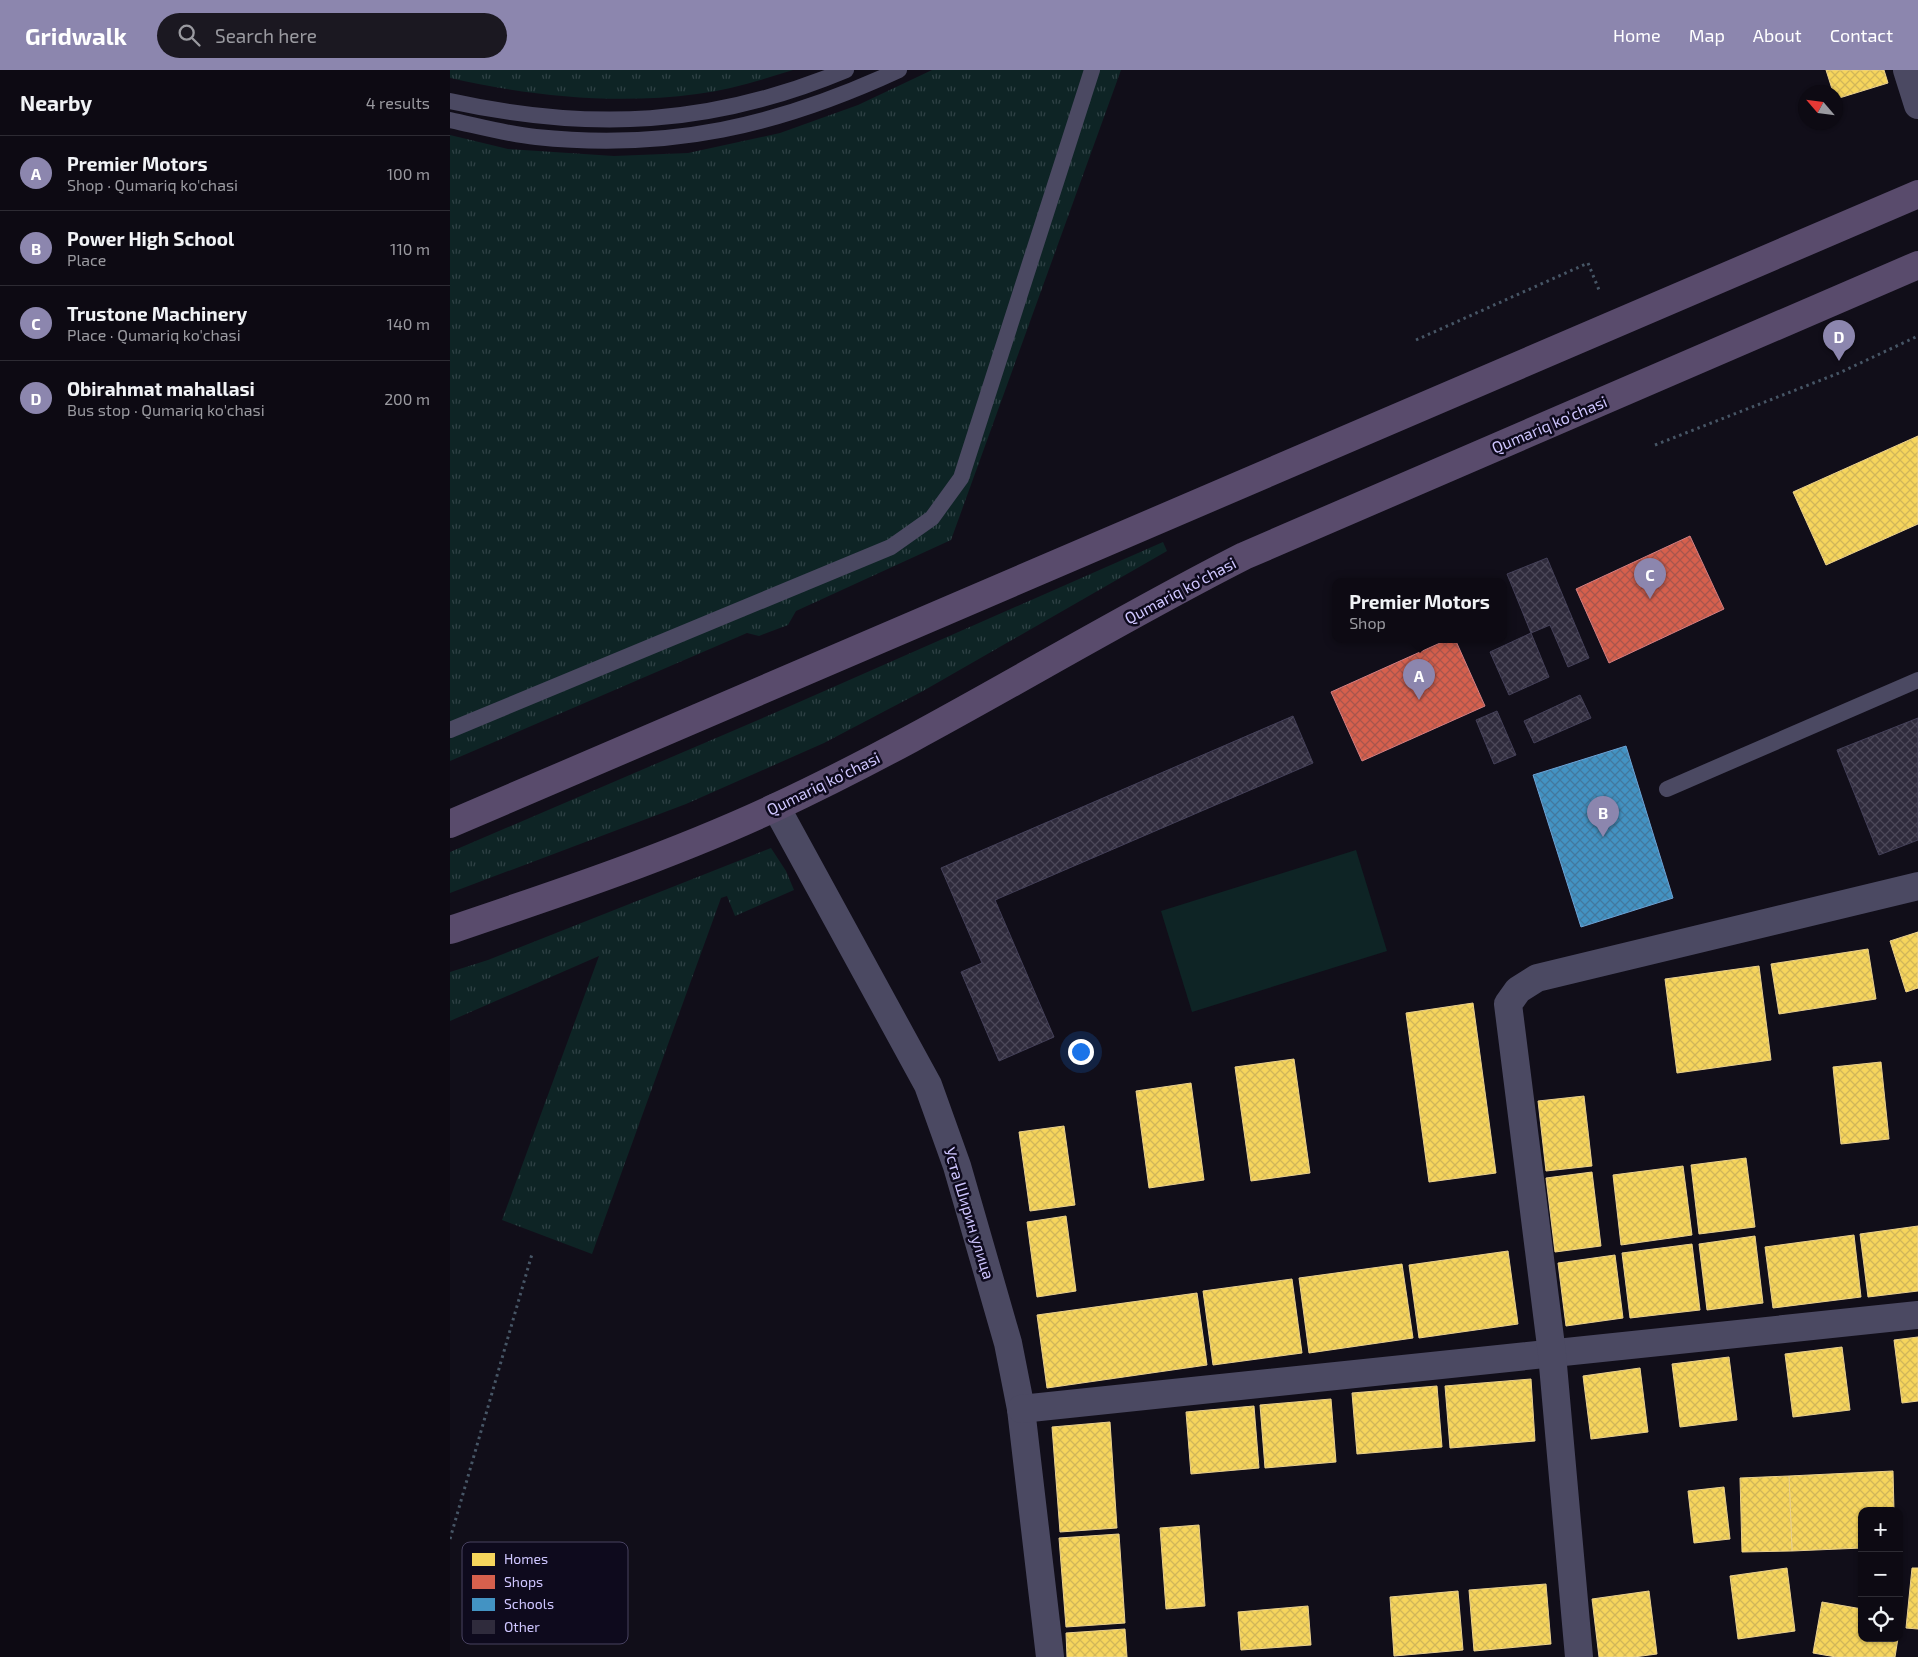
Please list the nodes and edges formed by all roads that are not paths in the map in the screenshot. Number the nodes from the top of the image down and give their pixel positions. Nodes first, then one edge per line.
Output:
1 (846, 70) edge
2 (899, 70) edge
3 (1092, 70) edge
4 (1907, 70) edge
5 (450, 101) edge
6 (1918, 105) edge
7 (450, 120) edge
8 (1918, 194) edge
9 (1918, 265) edge
10 (1918, 680) edge
11 (450, 730) edge
12 (1667, 789) dead end
13 (776, 807) junction
14 (450, 824) edge
15 (1918, 886) edge
16 (450, 930) edge
17 (1918, 1315) edge
18 (1552, 1354) junction
19 (1021, 1409) junction
20 (1050, 1657) edge
21 (1579, 1657) edge

1 - 5 lane
2 - 7 lane
3 - 11 lane
4 - 6 street
8 - 14 main road
9 - 13 main road, Qumariq ko'chasi
10 - 12 lane
13 - 16 main road, Qumariq ko'chasi
13 - 19 street, Уста Ширин улица
15 - 18 street
17 - 18 street
18 - 19 street
18 - 21 street
19 - 20 street, Уста Ширин улица

